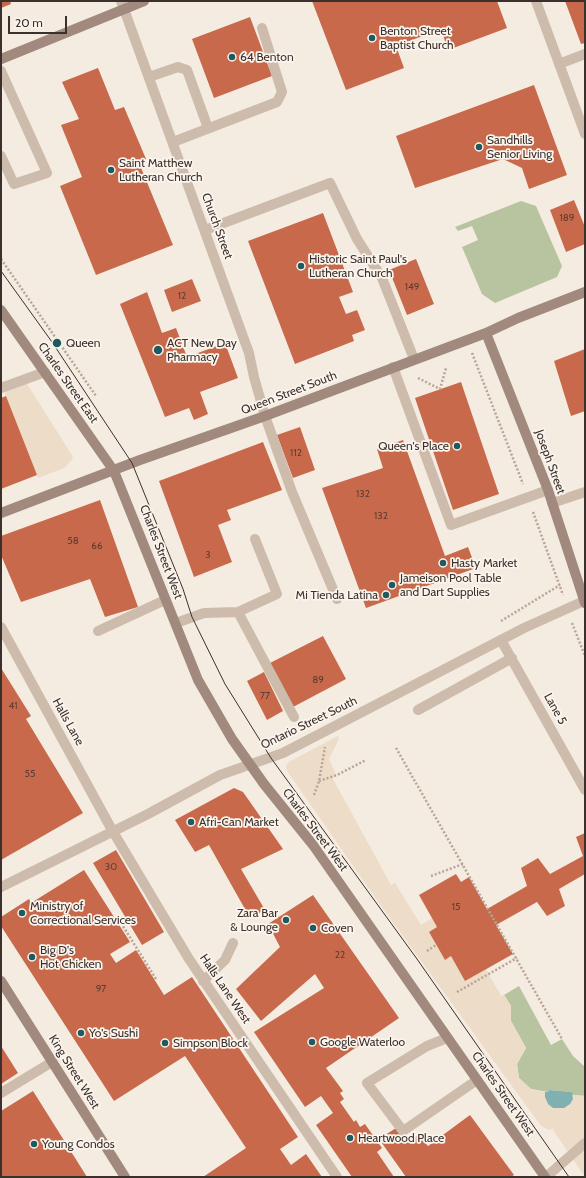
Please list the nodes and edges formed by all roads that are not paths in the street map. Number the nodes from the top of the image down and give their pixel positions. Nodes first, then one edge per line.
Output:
1 (144, 1) edge
2 (536, 1) edge
3 (122, 5) edge
4 (262, 28) dead end
5 (585, 54) edge
6 (1, 59) edge
7 (560, 64) junction
8 (1, 70) edge
9 (149, 77) junction
10 (208, 128) junction
11 (585, 134) edge
12 (173, 142) junction
13 (1, 156) edge
14 (206, 230) junction
15 (585, 292) edge
16 (1, 310) edge
17 (486, 332) junction
18 (414, 359) junction
19 (393, 367) junction
20 (45, 372) junction
21 (1, 388) edge
22 (265, 416) junction
23 (114, 471) junction
24 (548, 490) junction
25 (585, 492) edge
26 (552, 503) junction
27 (1, 513) edge
28 (255, 538) dead end
29 (337, 599) dead end
30 (165, 600) junction
31 (585, 602) edge
32 (238, 612) junction
33 (176, 623) junction
34 (1, 627) edge
35 (98, 631) dead end
36 (501, 640) junction
37 (512, 658) junction
38 (418, 710) dead end
39 (294, 717) dead end
40 (250, 764) junction
41 (585, 790) edge
42 (112, 830) junction
43 (1, 887) edge
44 (233, 942) dead end
45 (1, 981) edge
46 (204, 981) junction
47 (447, 1038) junction
48 (52, 1062) junction
49 (477, 1080) junction
50 (1, 1093) edge
51 (585, 1143) edge
52 (124, 1177) edge
53 (337, 1177) edge
54 (546, 1177) edge

1 - 3 main road
2 - 7 street
3 - 6 main road
3 - 9 street, Church Street
4 - 10 street
5 - 7 street
7 - 11 street
8 - 13 street
9 - 10 street
9 - 12 street, Church Street
10 - 12 street
12 - 14 street, Church Street
14 - 18 street
14 - 22 street, Church Street
15 - 17 main road, Queen Street South
16 - 20 main road, Charles Street East
17 - 18 main road, Queen Street South
17 - 24 main road, Joseph Street
18 - 19 main road, Queen Street South
19 - 22 main road, Queen Street South
19 - 24 street
20 - 21 street
20 - 23 main road, Charles Street East
22 - 23 main road, Queen Street South
22 - 29 street, Church Street
23 - 27 main road, Queen Street South
23 - 30 main road, Charles Street West
24 - 26 main road, Joseph Street
25 - 26 street
26 - 31 main road, Joseph Street
28 - 32 street
30 - 33 main road, Charles Street West
30 - 35 street
31 - 36 street, Ontario Street South
32 - 33 street
32 - 39 street
33 - 40 main road, Charles Street West
34 - 42 street, Halls Lane
36 - 37 street, Lane 5
36 - 40 street, Ontario Street South
37 - 38 street
37 - 41 street, Lane 5
40 - 42 street, Ontario Street South
40 - 47 main road, Charles Street West
42 - 43 street, Ontario Street South
42 - 46 street, Halls Lane West
44 - 46 street
45 - 48 main road, King Street West
46 - 53 street, Halls Lane West
47 - 49 main road, Charles Street West
47 - 49 street
48 - 50 street
48 - 52 main road, King Street West
49 - 54 main road, Charles Street West
51 - 54 street

